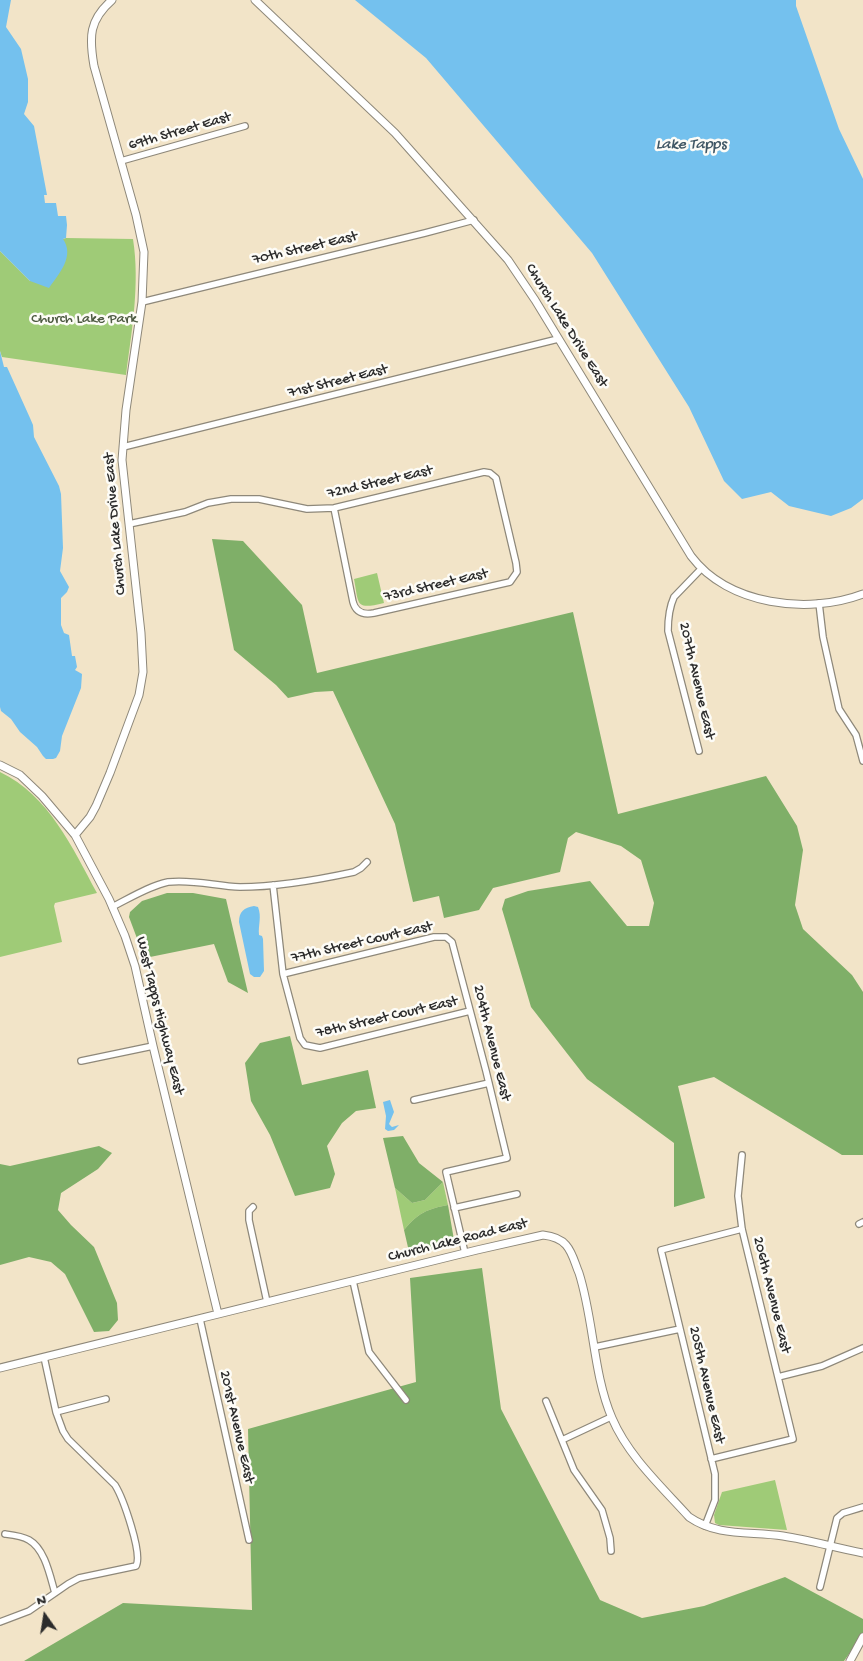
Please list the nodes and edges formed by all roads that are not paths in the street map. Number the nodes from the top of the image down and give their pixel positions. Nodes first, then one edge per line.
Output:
1 (112, 0) edge
2 (255, 0) edge
3 (246, 126) dead end
4 (121, 161) junction
5 (474, 220) junction
6 (142, 302) junction
7 (558, 339) junction
8 (123, 447) junction
9 (334, 508) junction
10 (129, 524) junction
11 (701, 569) junction
12 (515, 576) joint
13 (863, 594) edge
14 (819, 603) junction
15 (699, 751) dead end
16 (863, 761) edge
17 (0, 765) edge
18 (75, 835) junction
19 (367, 862) dead end
20 (273, 885) junction
21 (112, 907) junction
22 (446, 937) joint
23 (283, 974) junction
24 (470, 1011) junction
25 (153, 1046) junction
26 (81, 1061) dead end
27 (489, 1083) junction
28 (414, 1100) dead end
29 (742, 1155) dead end
30 (517, 1194) dead end
31 (253, 1207) dead end
32 (454, 1208) junction
33 (742, 1229) junction
34 (465, 1253) junction
35 (353, 1281) junction
36 (266, 1302) junction
37 (218, 1314) junction
38 (200, 1319) junction
39 (680, 1329) junction
40 (595, 1347) junction
41 (863, 1348) edge
42 (44, 1357) junction
43 (0, 1368) edge
44 (778, 1377) junction
45 (106, 1399) dead end
46 (406, 1400) dead end
47 (546, 1401) dead end
48 (56, 1412) junction
49 (611, 1418) junction
50 (562, 1440) junction
51 (711, 1459) junction
52 (863, 1507) edge
53 (705, 1526) junction
54 (5, 1534) dead end
55 (249, 1540) dead end
56 (830, 1546) junction
57 (611, 1551) dead end
58 (863, 1553) edge
59 (820, 1587) dead end
60 (55, 1593) junction
61 (0, 1622) edge
62 (863, 1637) edge
63 (850, 1661) edge

1 - 4 street, Church Lake Drive East
2 - 5 street, Church Lake Drive East
3 - 4 street, 69th Street East
4 - 6 street, Church Lake Drive East
5 - 6 street, 70th Street East
5 - 7 street, Church Lake Drive East
6 - 8 street, Church Lake Drive East
7 - 8 street, 71st Street East
7 - 11 street, Church Lake Drive East
8 - 10 street, Church Lake Drive East
9 - 10 street, 72nd Street East
9 - 12 street, 72nd Street East
9 - 12 street, 73rd Street East
10 - 18 street, Church Lake Drive East
11 - 14 street, Church Lake Drive East
11 - 15 street, 207th Avenue East
13 - 14 street, Church Lake Drive East
14 - 16 street
17 - 18 street, West Tapps Highway East
18 - 21 street, West Tapps Highway East
19 - 20 street
20 - 21 street
20 - 23 street
21 - 25 street, West Tapps Highway East
22 - 23 street, 77th Street Court East
22 - 24 street, 204th Avenue East
23 - 24 street, 78th Street Court East
24 - 27 street, 204th Avenue East
25 - 26 street
25 - 37 street, West Tapps Highway East
27 - 28 street
27 - 32 street, 204th Avenue East
29 - 33 street, 206th Avenue East
30 - 32 street
31 - 36 street
32 - 34 street
33 - 39 street, 205th Avenue East
33 - 44 street, 206th Avenue East
34 - 35 street, Church Lake Road East
34 - 40 street, Church Lake Road East
35 - 36 street, Church Lake Road East
35 - 46 street
36 - 37 street, Church Lake Road East
37 - 38 street, Church Lake Road East
38 - 42 street, Church Lake Road East
38 - 55 street, 201st Avenue East
39 - 40 street
39 - 51 street, 205th Avenue East
40 - 49 street, Church Lake Road East
41 - 44 street
42 - 43 street, Church Lake Road East
42 - 48 street
44 - 51 street, 206th Avenue East
45 - 48 street
47 - 50 street
48 - 60 street
49 - 50 street
49 - 53 street, Church Lake Road East
50 - 57 street
51 - 53 street, 205th Avenue East
52 - 56 street
53 - 56 street, Church Lake Road East
54 - 60 street
56 - 58 street, Church Lake Road East
56 - 59 street
60 - 61 street
62 - 63 street

